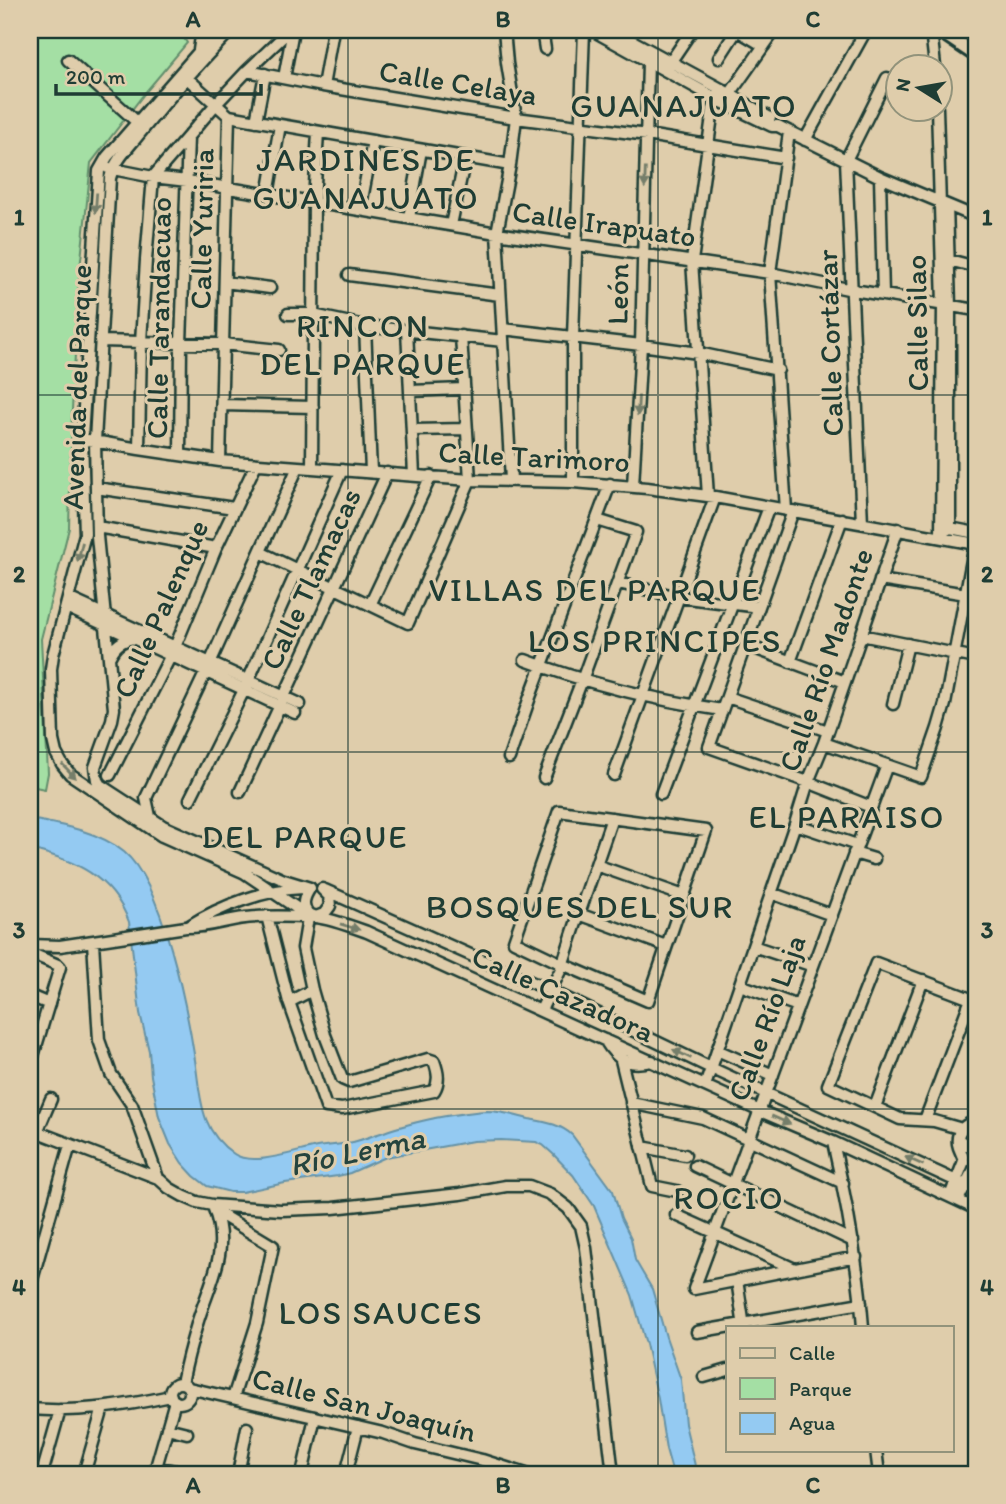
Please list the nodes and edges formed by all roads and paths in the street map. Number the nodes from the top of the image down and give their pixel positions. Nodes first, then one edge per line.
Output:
1 (202, 30) edge
2 (214, 30) edge
3 (231, 30) edge
4 (291, 30) edge
5 (333, 30) edge
6 (504, 30) edge
7 (542, 30) edge
8 (584, 30) edge
9 (592, 30) edge
10 (612, 30) edge
11 (692, 30) edge
12 (737, 30) edge
13 (775, 30) edge
14 (866, 30) edge
15 (931, 30) edge
16 (939, 30) edge
17 (961, 30) edge
18 (976, 40) edge
19 (764, 46) junction
20 (545, 49) dead end
21 (198, 51) junction
22 (933, 52) edge
23 (976, 55) edge
24 (719, 58) dead end
25 (68, 60) dead end
26 (648, 61) junction
27 (668, 66) junction
28 (247, 71) junction
29 (265, 75) junction
30 (187, 78) junction
31 (284, 78) junction
32 (884, 84) edge
33 (323, 86) junction
34 (723, 96) junction
35 (216, 104) junction
36 (229, 116) junction
37 (516, 118) junction
38 (256, 121) junction
39 (137, 122) junction
40 (938, 122) edge
41 (280, 125) junction
42 (581, 127) junction
43 (317, 132) junction
44 (789, 132) junction
45 (647, 135) junction
46 (188, 136) junction
47 (805, 139) junction
48 (373, 141) junction
49 (709, 145) junction
50 (421, 150) junction
51 (465, 158) junction
52 (786, 158) junction
53 (846, 160) junction
54 (101, 166) junction
55 (510, 166) junction
56 (113, 169) junction
57 (153, 177) junction
58 (880, 177) junction
59 (187, 181) junction
60 (227, 188) junction
61 (268, 194) junction
62 (314, 202) junction
63 (943, 203) junction
64 (360, 210) junction
65 (409, 218) junction
66 (976, 218) edge
67 (451, 225) junction
68 (497, 233) junction
69 (577, 245) junction
70 (643, 254) junction
71 (949, 260) junction
72 (692, 261) junction
73 (976, 267) edge
74 (771, 273) junction
75 (349, 275) dead end
76 (225, 282) junction
77 (270, 288) dead end
78 (853, 290) junction
79 (500, 295) junction
80 (883, 295) junction
81 (947, 305) junction
82 (976, 310) edge
83 (288, 314) dead end
84 (313, 314) junction
85 (365, 326) junction
86 (503, 329) junction
87 (407, 330) junction
88 (461, 336) junction
89 (573, 337) junction
90 (100, 341) junction
91 (503, 341) junction
92 (141, 342) junction
93 (181, 344) junction
94 (223, 344) junction
95 (641, 345) junction
96 (279, 350) dead end
97 (698, 353) junction
98 (778, 370) junction
99 (464, 389) junction
100 (410, 391) junction
101 (222, 405) junction
102 (313, 407) junction
103 (467, 429) junction
104 (412, 430) junction
105 (82, 438) junction
106 (95, 441) junction
107 (139, 449) junction
108 (180, 456) junction
109 (220, 461) junction
110 (256, 464) junction
111 (298, 467) junction
112 (312, 467) junction
113 (342, 470) junction
114 (371, 472) junction
115 (387, 473) junction
116 (414, 475) junction
117 (431, 476) junction
118 (470, 480) junction
119 (511, 480) junction
120 (573, 482) junction
121 (610, 484) junction
122 (633, 486) junction
123 (96, 488) junction
124 (712, 497) junction
125 (769, 507) junction
126 (234, 508) junction
127 (790, 510) junction
128 (842, 519) junction
129 (597, 520) junction
130 (862, 523) junction
131 (97, 527) junction
132 (950, 528) junction
133 (898, 529) junction
134 (976, 533) edge
135 (941, 537) junction
136 (976, 544) edge
137 (216, 548) junction
138 (260, 552) junction
139 (297, 570) junction
140 (880, 580) junction
141 (618, 583) junction
142 (334, 588) junction
143 (678, 597) junction
144 (966, 597) junction
145 (976, 602) edge
146 (67, 603) junction
147 (370, 605) junction
148 (732, 605) junction
149 (759, 607) junction
150 (106, 620) junction
151 (861, 635) junction
152 (134, 638) junction
153 (908, 644) junction
154 (746, 645) junction
155 (173, 651) junction
156 (955, 653) junction
157 (110, 656) junction
158 (976, 658) edge
159 (525, 660) dead end
160 (790, 662) junction
161 (542, 666) junction
162 (208, 667) junction
163 (582, 680) junction
164 (845, 682) junction
165 (246, 685) junction
166 (642, 696) junction
167 (727, 697) junction
168 (282, 701) junction
169 (893, 704) dead end
170 (694, 706) junction
171 (298, 709) dead end
172 (723, 710) junction
173 (828, 731) junction
174 (824, 743) junction
175 (509, 758) dead end
176 (887, 765) junction
177 (110, 775) dead end
178 (614, 775) dead end
179 (544, 778) dead end
180 (808, 782) junction
181 (98, 788) junction
182 (240, 792) dead end
183 (661, 794) dead end
184 (190, 799) dead end
185 (871, 807) junction
186 (151, 818) junction
187 (612, 818) junction
188 (795, 824) junction
189 (153, 830) junction
190 (856, 849) junction
191 (874, 859) dead end
192 (596, 865) junction
193 (245, 873) junction
194 (310, 888) junction
195 (322, 889) junction
196 (274, 892) junction
197 (771, 893) junction
198 (684, 896) junction
199 (243, 900) junction
200 (579, 914) junction
201 (832, 915) junction
202 (267, 916) junction
203 (311, 916) junction
204 (181, 928) junction
205 (98, 941) junction
206 (30, 945) edge
207 (666, 946) junction
208 (753, 946) junction
209 (30, 953) edge
210 (562, 962) junction
211 (813, 966) junction
212 (923, 980) junction
213 (740, 985) junction
214 (312, 990) junction
215 (549, 990) junction
216 (30, 996) edge
217 (973, 1000) edge
218 (289, 1002) junction
219 (49, 1004) junction
220 (798, 1006) junction
221 (538, 1009) junction
222 (604, 1040) junction
223 (33, 1043) edge
224 (717, 1050) junction
225 (621, 1060) junction
226 (652, 1061) junction
227 (30, 1066) edge
228 (711, 1068) junction
229 (773, 1075) junction
230 (705, 1086) junction
231 (766, 1094) junction
232 (51, 1099) dead end
233 (631, 1103) junction
234 (875, 1107) junction
235 (760, 1111) junction
236 (925, 1120) junction
237 (976, 1122) edge
238 (962, 1129) junction
239 (34, 1131) edge
240 (749, 1140) junction
241 (958, 1140) junction
242 (832, 1142) junction
243 (70, 1145) junction
244 (642, 1147) junction
245 (976, 1149) edge
246 (685, 1155) dead end
247 (695, 1166) dead end
248 (976, 1167) edge
249 (158, 1178) junction
250 (843, 1183) junction
251 (961, 1183) junction
252 (733, 1184) junction
253 (976, 1189) edge
254 (677, 1191) dead end
255 (954, 1198) junction
256 (214, 1208) junction
257 (976, 1209) edge
258 (676, 1215) dead end
259 (715, 1232) junction
260 (853, 1241) junction
261 (856, 1257) junction
262 (33, 1260) edge
263 (796, 1269) junction
264 (737, 1280) junction
265 (30, 1287) edge
266 (861, 1303) junction
267 (744, 1326) edge
268 (863, 1326) edge
269 (726, 1328) edge
270 (697, 1332) dead end
271 (726, 1371) edge
272 (704, 1377) dead end
273 (185, 1385) junction
274 (173, 1398) junction
275 (233, 1398) junction
276 (103, 1408) junction
277 (30, 1409) edge
278 (60, 1410) junction
279 (315, 1417) junction
280 (358, 1427) junction
281 (167, 1428) junction
282 (247, 1428) dead end
283 (187, 1433) dead end
284 (876, 1452) edge
285 (155, 1470) edge
286 (176, 1471) dead end
287 (42, 1474) edge
288 (84, 1474) edge
289 (238, 1474) edge
290 (302, 1474) edge
291 (346, 1474) edge
292 (526, 1474) edge
293 (613, 1474) edge
294 (879, 1474) edge

1 - 21 street
2 - 21 street
3 - 30 street
4 - 28 street
4 - 31 street
5 - 33 street
6 - 37 street
7 - 20 street
8 - 42 street
9 - 26 street
10 - 27 street
11 - 27 street
12 - 19 street
12 - 24 street
13 - 19 street
14 - 47 street
15 - 22 street
16 - 23 main road
17 - 18 main road
19 - 34 street
21 - 39 street
25 - 39 street
26 - 27 street
26 - 45 street, León
27 - 34 street
28 - 29 street, Calle Celaya
28 - 35 street
29 - 31 street, Calle Celaya
29 - 38 street, Calle Yuriria
30 - 35 street
30 - 56 street
31 - 33 street, Calle Celaya
32 - 53 street
33 - 37 street, Calle Celaya
34 - 44 street
34 - 49 street
35 - 36 street
35 - 46 street
36 - 38 street
36 - 60 street, Calle Yuriria
37 - 42 street, Calle Celaya
37 - 55 street
38 - 41 street
39 - 54 street
40 - 63 street, Calle Silao
41 - 43 street
41 - 61 street
42 - 45 street, Calle Celaya
42 - 69 street
43 - 48 street
43 - 62 street
44 - 47 street
44 - 52 street
45 - 49 street, Calle Celaya
45 -> 70 street, León
46 - 57 street
46 - 59 street, Calle Tarandacuao
47 - 53 street
48 - 50 street
48 - 64 street
49 - 52 street, Calle Celaya
49 - 72 street
50 - 51 street
50 - 65 street
51 - 55 street
51 - 67 street
52 - 74 street
53 - 58 street
53 - 78 street, Calle Cortázar
54 - 56 street, Calle Irapuato
54 -> 105 street, Avenida del Parque
55 - 68 street
56 - 57 street, Calle Irapuato
56 - 90 street, Avenida del Parque
57 - 59 street, Calle Irapuato
57 - 92 street
58 - 63 street
58 - 80 street
59 - 60 street, Calle Irapuato
59 - 93 street, Calle Tarandacuao
60 - 61 street, Calle Irapuato
60 - 76 street, Calle Yuriria
61 - 62 street, Calle Irapuato
62 - 64 street, Calle Irapuato
62 - 84 street
63 - 66 street
63 - 71 street, Calle Silao
63 - 81 street, Calle Silao
64 - 65 street, Calle Irapuato
65 - 67 street, Calle Irapuato
67 - 68 street, Calle Irapuato
68 - 69 street, Calle Irapuato
68 - 79 street
69 - 70 street, Calle Irapuato
69 - 89 street
70 - 72 street, Calle Irapuato
70 - 95 street, León
71 - 73 street
71 - 81 street, Calle Silao
72 - 74 street, Calle Irapuato
72 - 97 street
74 - 78 street, Calle Irapuato
74 - 98 street
75 - 79 street
76 - 77 street
76 - 94 street, Calle Yuriria
78 - 80 street, Calle Irapuato
78 - 130 street, Calle Cortázar
79 - 86 street
80 - 81 street, Calle Irapuato
81 - 82 street, Calle Irapuato
81 - 132 street, Calle Silao
81 - 135 street, Calle Silao
83 - 84 street
84 - 85 street
84 - 102 street
85 - 87 street
85 - 114 street
86 - 89 street
86 - 91 street
87 - 88 street
87 - 100 street
88 - 91 street
88 - 99 street
89 - 95 street
89 - 120 street
90 - 92 street, Calle Yuriria
90 - 106 street, Avenida del Parque
91 - 119 street
92 - 93 street, Calle Yuriria
92 - 107 street
93 - 94 street, Calle Yuriria
93 - 108 street, Calle Tarandacuao
94 - 96 street
94 - 101 street, Calle Yuriria
95 - 97 street
95 -> 122 street, León
97 - 98 street
97 - 124 street
98 - 127 street
99 - 100 street
99 - 103 street
100 - 104 street
101 - 102 street
101 - 109 street, Calle Yuriria
102 - 112 street
103 - 104 street
103 - 118 street
104 - 116 street
105 - 106 street, Calle Tarimoro
105 -> 146 street, Avenida del Parque
106 - 107 street, Calle Tarimoro
106 - 123 street, Avenida del Parque
107 - 108 street, Calle Tarimoro
108 - 109 street, Calle Tarimoro
109 - 110 street, Calle Tarimoro
110 - 111 street, Calle Tarimoro
110 - 126 street, Calle Palenque
111 - 112 street, Calle Tarimoro
111 - 138 street
112 - 113 street, Calle Tarimoro
113 - 114 street, Calle Tarimoro
113 - 139 street
114 - 115 street, Calle Tarimoro
115 - 116 street, Calle Tarimoro
115 - 142 street, Calle Tlamacas
116 - 117 street, Calle Tarimoro
117 - 118 street, Calle Tarimoro
117 - 147 street
118 - 119 street, Calle Tarimoro
118 - 147 street
119 - 120 street, Calle Tarimoro
120 - 121 street, Calle Tarimoro
121 - 122 street, Calle Tarimoro
121 - 129 street
122 - 124 street, Calle Tarimoro
123 - 126 street
123 - 131 street, Avenida del Parque
124 - 125 street, Calle Tarimoro
124 - 143 street
125 - 127 street, Calle Tarimoro
125 - 148 street
126 - 137 street, Calle Palenque
127 - 128 street, Calle Tarimoro
127 - 149 street
128 - 130 street, Calle Tarimoro
128 - 160 street
129 - 141 street
129 - 161 street
130 - 133 street, Calle Tarimoro
131 - 137 street
131 - 150 street, Avenida del Parque
132 - 134 street
132 - 135 street
133 - 135 street, Calle Tarimoro
133 - 140 street, Calle Río Madonte
135 - 136 street, Calle Tarimoro
136 - 144 street
137 - 155 street, Calle Palenque
138 - 139 street
138 - 162 street
139 - 142 street
139 - 165 street
140 - 144 street
140 - 151 street, Calle Río Madonte
141 - 143 street
141 - 163 street
142 - 147 street
142 - 168 street, Calle Tlamacas
143 - 148 street
143 - 166 street
144 - 145 street
144 - 156 street
146 - 150 street
146 -> 181 street, Avenida del Parque
148 - 149 street
148 - 170 street
149 - 154 street
150 - 152 street
150 - 155 street
150 - 157 street, Avenida del Parque
151 - 153 street
151 - 164 street, Calle Río Madonte
152 - 155 street
152 - 157 street
153 - 156 street
153 - 169 street
154 - 160 street
154 - 167 street
155 - 162 street
155 - 177 street, Calle Palenque
156 - 158 street
156 - 176 street
157 - 181 street, Avenida del Parque
159 - 161 street
160 - 164 street
161 - 163 street
161 - 175 street
162 - 165 street
162 - 186 street
163 - 166 street
163 - 179 street
164 - 173 street, Calle Río Madonte
165 - 168 street
165 - 184 street
166 - 170 street
166 - 178 street
167 - 172 street
167 - 173 street
168 - 171 street
168 - 182 street, Calle Tlamacas
170 - 172 street
170 - 183 street
172 - 180 street
173 - 174 street, Calle Río Madonte
174 - 176 street
174 - 180 street, Calle Río Madonte
176 - 185 street, Calle Río Laja
180 - 185 street
180 - 188 street, Calle Río Madonte
181 - 186 street
181 - 189 street
185 - 190 street, Calle Río Laja
186 - 189 street
186 - 194 street
187 - 192 street
187 - 198 street
187 - 210 street
188 - 190 street
188 - 197 street, Calle Río Madonte
189 - 193 street
190 - 191 street
190 - 201 street, Calle Río Laja
192 - 198 street
192 - 200 street
193 - 196 street
193 - 199 street
194 - 195 street, Calle Cazadora
194 - 196 street, Calle Cazadora
194 - 203 street
195 - 203 street
195 - 215 street, Calle Cazadora
196 - 199 street, Calle Cazadora
196 - 203 street
197 - 201 street
197 - 208 street, Calle Río Madonte
198 - 207 street
199 - 204 street, Calle Cazadora
200 - 207 street
200 - 210 street
201 - 211 street, Calle Río Laja
202 - 203 street, Calle Cazadora
202 - 204 street, Calle Cazadora
202 - 218 street
203 - 214 street
203 -> 221 street, Calle Cazadora
204 - 205 street
205 - 206 street
205 - 249 street
207 - 210 street
208 - 211 street
208 - 213 street, Calle Río Madonte
209 - 219 street
210 - 215 street
211 - 220 street, Calle Río Laja
212 - 217 street
212 - 234 street
212 - 234 street
213 - 220 street
213 - 224 street, Calle Río Madonte
214 - 218 street
214 - 218 street
215 - 221 street
228 -> 215 street, Calle Cazadora
216 - 219 street
217 - 236 street
219 - 223 street
220 - 229 street, Calle Río Laja
221 - 222 street, Calle Cazadora
222 - 225 street
222 - 226 street, Calle Cazadora
223 - 227 street
224 - 228 street, Calle Río Madonte
224 - 229 street
225 - 226 street
225 - 233 street
226 - 230 street, Calle Cazadora
228 - 230 street, Calle Río Madonte
228 - 231 street, Calle Cazadora
229 - 231 street, Calle Río Laja
230 - 235 street, Calle Cazadora
231 - 235 street, Calle Río Laja
251 -> 231 street, Calle Cazadora
232 - 239 street
233 - 240 street
233 - 244 street
234 - 236 street
235 - 240 street, Calle Río Laja
235 -> 242 street, Calle Cazadora
236 - 238 street
237 - 238 street
238 - 241 street
239 - 243 street
240 - 250 street
240 - 252 street, Calle Río Laja
241 - 245 street
241 - 251 street
242 - 250 street
242 - 255 street, Calle Cazadora
243 - 249 street
243 - 262 street
244 - 246 street
244 - 254 street
247 - 252 street
248 - 251 street
249 - 256 street
250 - 260 street
251 - 253 street, Calle Cazadora
251 - 255 street
252 - 259 street, Calle Río Laja
252 - 260 street
255 - 257 street, Calle Cazadora
256 - 273 street
256 - 275 street
256 - 293 street
258 - 259 street
259 - 263 street
259 - 264 street, Calle Río Laja
260 - 261 street
261 - 263 street
261 - 266 street
262 - 265 street
263 - 264 street
264 - 267 street
266 - 267 street
266 - 268 street
269 - 270 street
271 - 272 street
273 - 274 street
273 - 274 street
273 - 275 street, Calle San Joaquín
274 - 276 street
274 - 281 street
275 - 279 street, Calle San Joaquín
276 - 278 street
276 - 288 street
277 - 278 street
278 - 287 street
279 - 280 street, Calle San Joaquín
279 - 290 street
280 - 291 street
280 - 292 street, Calle San Joaquín
281 - 283 street
281 - 285 street
282 - 289 street
284 - 294 street
285 - 286 street

